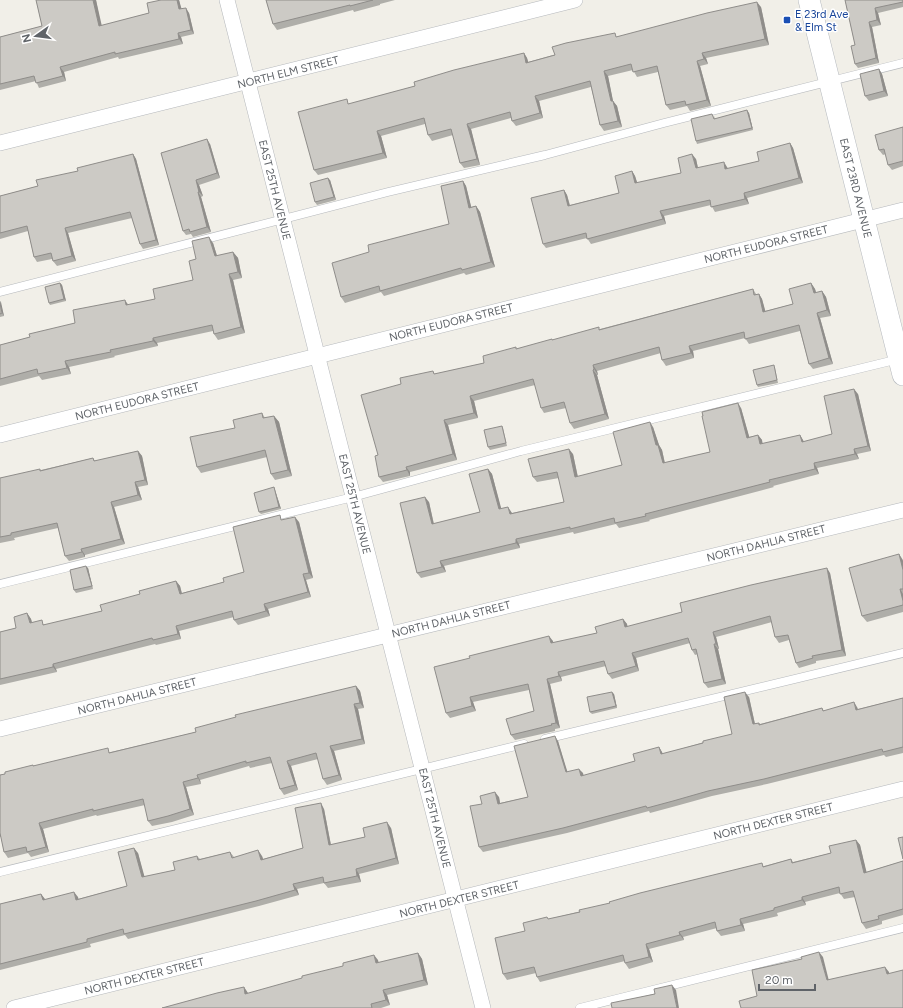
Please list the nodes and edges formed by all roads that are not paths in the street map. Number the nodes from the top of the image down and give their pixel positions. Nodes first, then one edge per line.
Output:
1 (226, 0) edge
2 (575, 0) edge
3 (809, 0) edge
4 (903, 63) edge
5 (829, 81) junction
6 (247, 82) junction
7 (0, 143) edge
8 (903, 210) edge
9 (283, 219) junction
10 (864, 220) junction
11 (0, 292) edge
12 (318, 356) junction
13 (902, 364) edge
14 (0, 435) edge
15 (353, 496) junction
16 (903, 510) edge
17 (0, 584) edge
18 (389, 634) junction
19 (903, 653) edge
20 (0, 729) edge
21 (422, 769) junction
22 (903, 789) edge
23 (0, 872) edge
24 (455, 900) junction
25 (903, 928) edge
26 (14, 1008) edge
27 (483, 1008) edge
28 (580, 1008) edge

1 - 6 street, EAST 25TH AVENUE
2 - 6 street, NORTH ELM STREET
3 - 5 street, EAST 23RD AVENUE
4 - 5 lane
5 - 9 lane
5 - 10 street, EAST 23RD AVENUE
6 - 7 street, NORTH ELM STREET
6 - 9 street, EAST 25TH AVENUE
8 - 10 street, NORTH EUDORA STREET
9 - 11 lane
9 - 12 street, EAST 25TH AVENUE
10 - 12 street, NORTH EUDORA STREET
10 - 13 street, EAST 23RD AVENUE
12 - 14 street, NORTH EUDORA STREET
12 - 15 street, EAST 25TH AVENUE
13 - 15 lane
15 - 17 lane
15 - 18 street, EAST 25TH AVENUE
16 - 18 street, NORTH DAHLIA STREET
18 - 20 street, NORTH DAHLIA STREET
18 - 21 street, EAST 25TH AVENUE
19 - 21 lane
21 - 23 lane
21 - 24 street, EAST 25TH AVENUE
22 - 24 street, NORTH DEXTER STREET
24 - 26 street, NORTH DEXTER STREET
24 - 27 street, EAST 25TH AVENUE
25 - 28 lane

